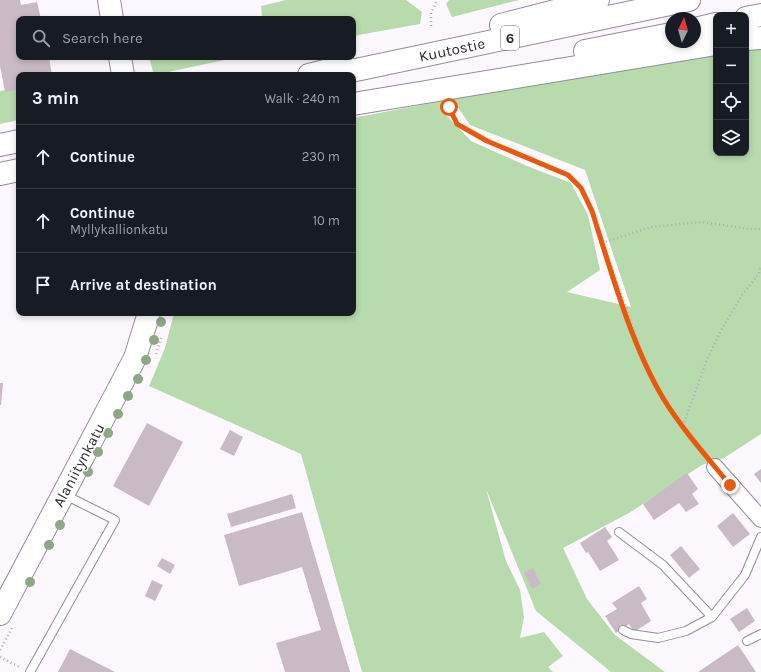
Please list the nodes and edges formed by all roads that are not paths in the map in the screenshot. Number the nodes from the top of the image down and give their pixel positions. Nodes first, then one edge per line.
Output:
1 (109, 0) edge
2 (598, 0) edge
3 (689, 0) edge
4 (761, 15) edge
5 (112, 16) edge
6 (749, 17) edge
7 (713, 25) edge
8 (701, 28) edge
9 (665, 35) edge
10 (761, 38) edge
11 (749, 39) edge
12 (713, 44) edge
13 (120, 60) edge
14 (122, 72) edge
15 (321, 72) edge
16 (346, 72) edge
17 (356, 98) edge
18 (356, 104) edge
19 (16, 142) edge
20 (0, 145) edge
21 (16, 171) edge
22 (0, 174) edge
23 (149, 316) edge
24 (715, 467) road end
25 (64, 494) junction
26 (761, 519) edge
27 (619, 532) dead end
28 (761, 537) edge
29 (0, 614) edge
30 (712, 617) junction
31 (623, 630) dead end
32 (761, 634) edge
33 (747, 641) dead end
34 (29, 672) edge

1 - 5 main road
2 - 15 main road
3 - 16 main road, Kuutostie / 6
4 - 6 main road
7 - 8 main road
9 - 17 main road, Kuutostie / 6
10 - 11 main road
12 - 18 main road
13 - 14 main road
19 - 20 main road
21 - 22 main road
23 - 25 main road, Alaniitynkatu
24 - 26 street
25 - 29 main road, Alaniitynkatu
25 - 34 lane
27 - 30 lane
28 - 30 lane
30 - 31 lane
32 - 33 lane

